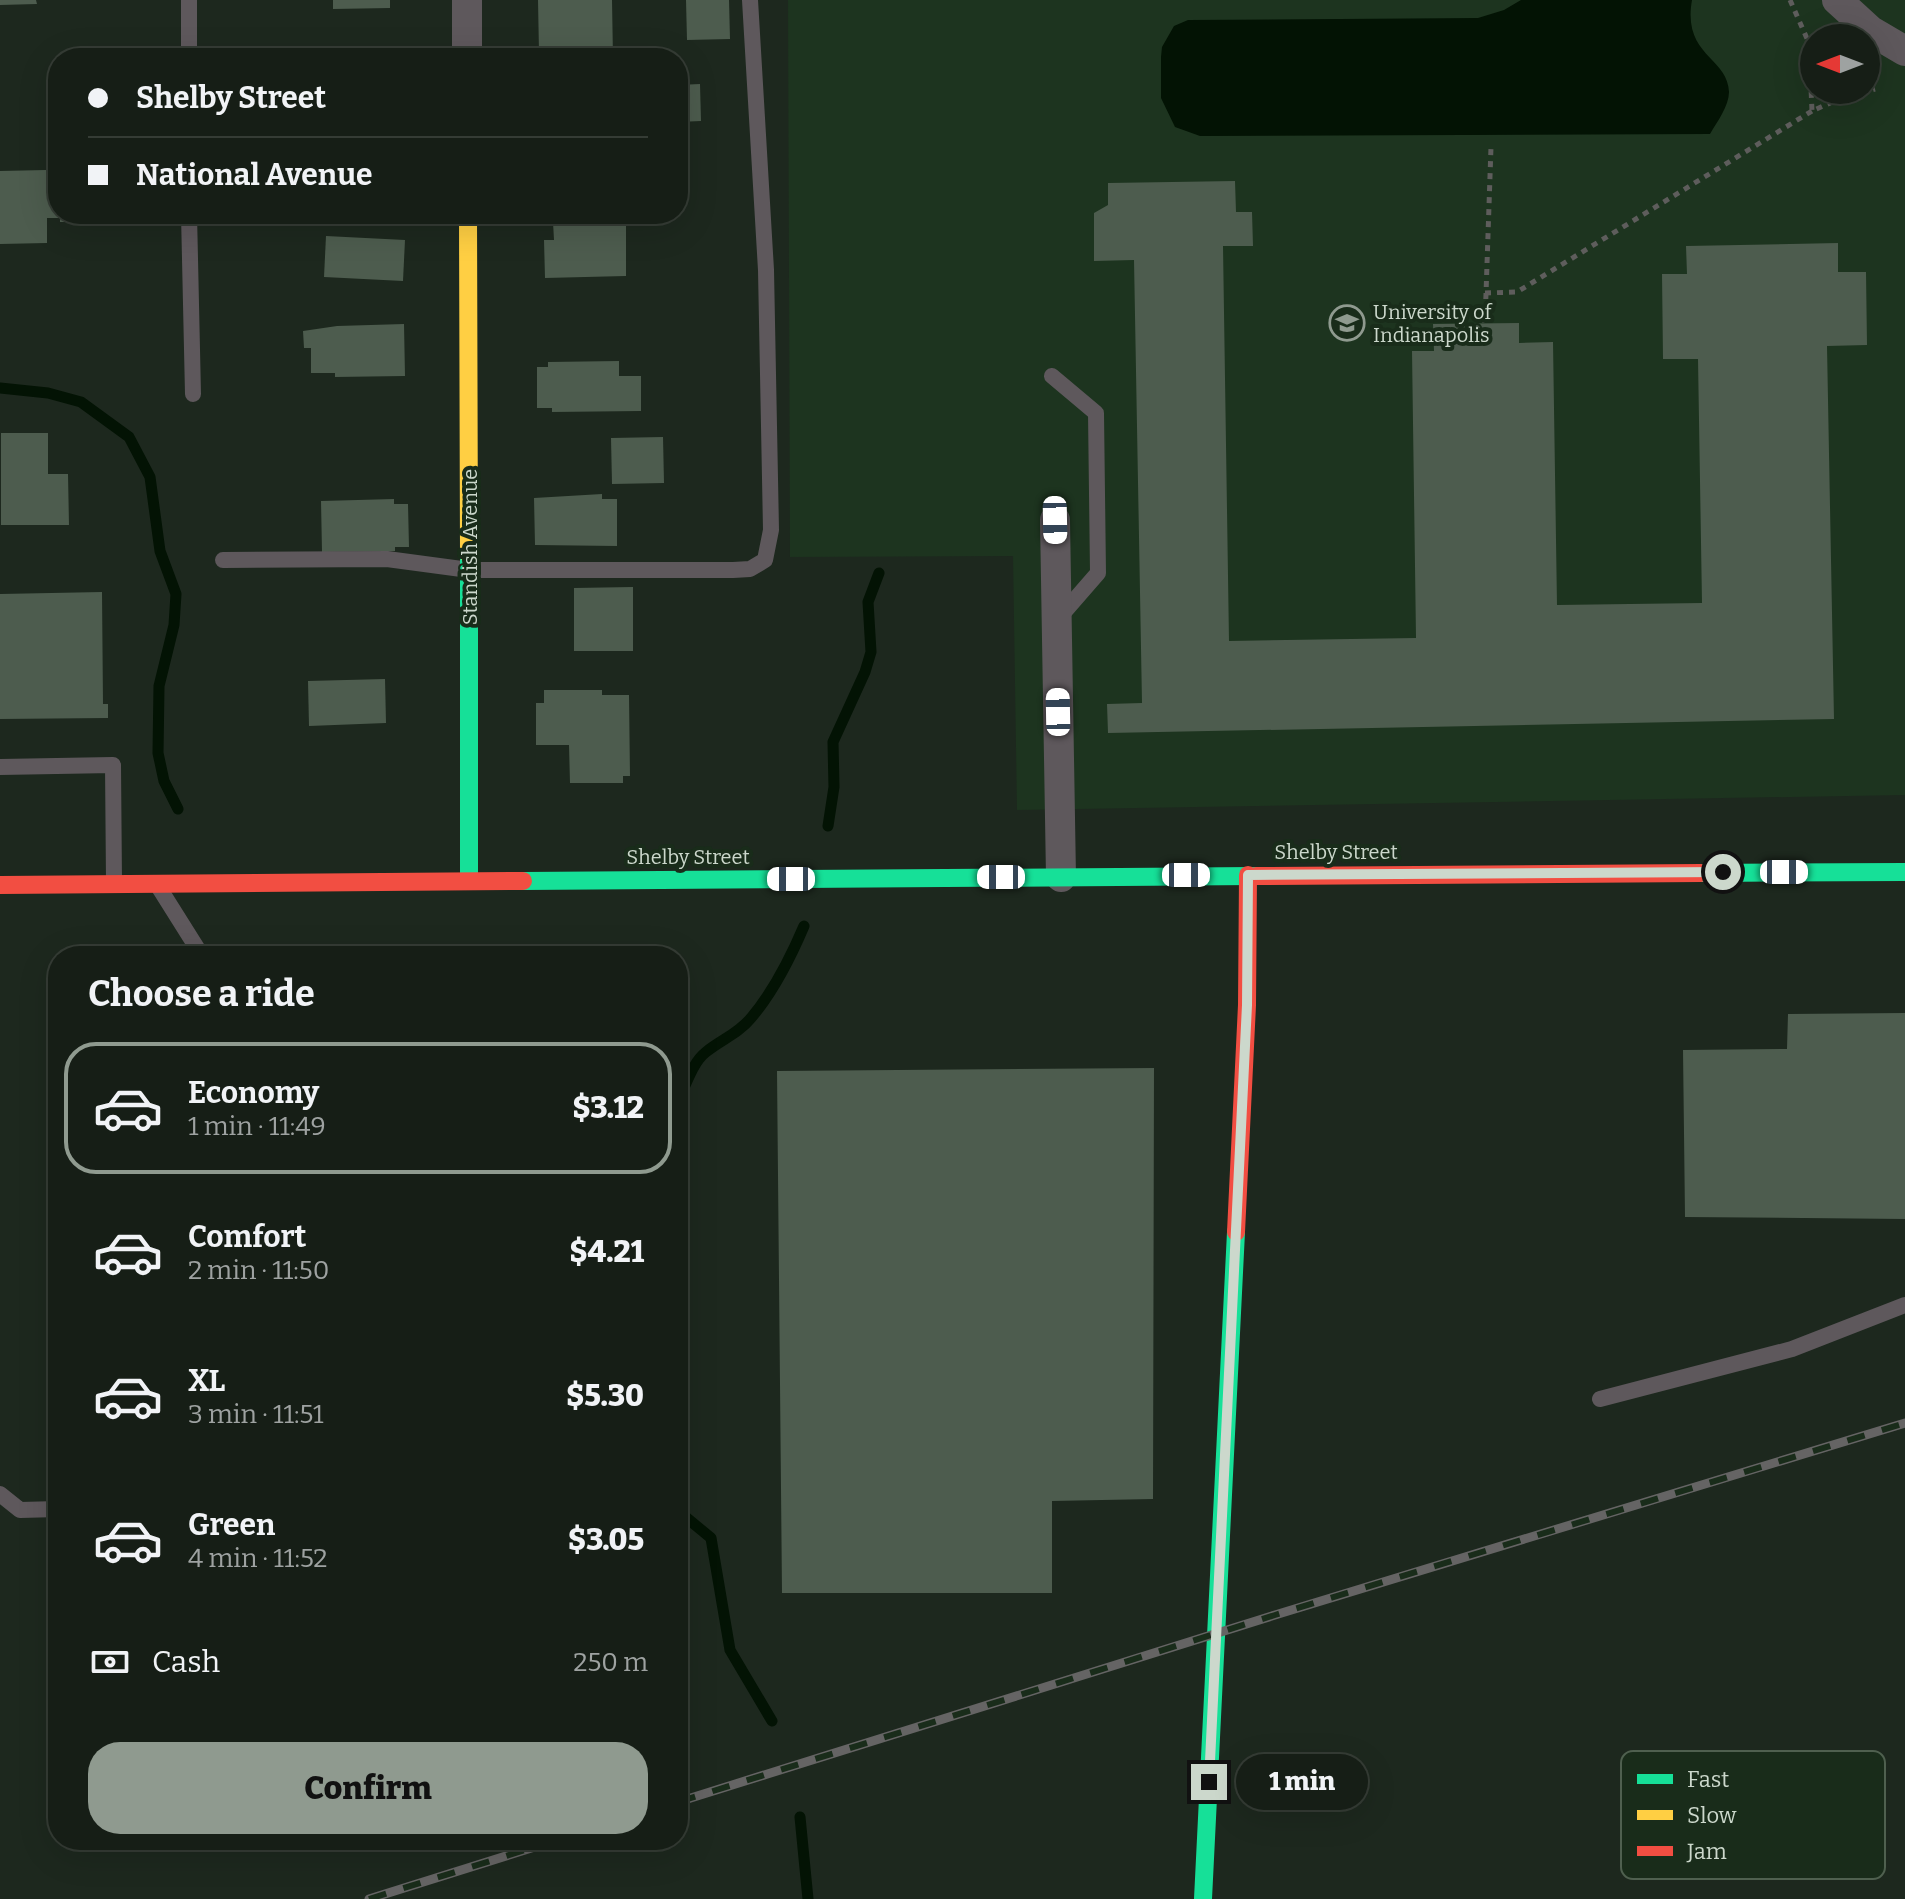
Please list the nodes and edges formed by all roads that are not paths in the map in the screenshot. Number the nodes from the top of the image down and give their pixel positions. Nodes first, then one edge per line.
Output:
1 (189, 0) edge
2 (467, 0) edge
3 (750, 0) edge
4 (1837, 0) edge
5 (189, 48) edge
6 (467, 48) edge
7 (1905, 51) edge
8 (189, 224) edge
9 (468, 224) edge
10 (1052, 376) dead end
11 (193, 394) dead end
12 (1055, 520) dead end
13 (223, 560) dead end
14 (469, 570) junction
15 (1057, 620) junction
16 (0, 767) edge
17 (1905, 872) edge
18 (1248, 875) junction
19 (1061, 877) junction
20 (469, 881) junction
21 (156, 883) junction
22 (114, 884) junction
23 (0, 885) edge
24 (196, 946) edge
25 (1905, 1305) edge
26 (1600, 1399) dead end
27 (0, 1494) edge
28 (48, 1509) edge
29 (1203, 1899) edge

1 - 5 lane
2 - 6 street
3 - 14 lane
4 - 7 street
8 - 11 lane
9 - 14 main road, Standish Avenue
10 - 15 lane
12 - 15 street
13 - 14 lane
14 - 20 main road, Standish Avenue
15 - 19 street
16 - 22 lane
17 - 18 main road, Shelby Street
18 - 19 main road, Shelby Street
18 - 29 main road
19 - 20 main road, Shelby Street
20 - 21 main road, Shelby Street
21 - 22 main road, Shelby Street
21 - 24 lane
22 - 23 main road, Shelby Street
25 - 26 lane
27 - 28 lane

